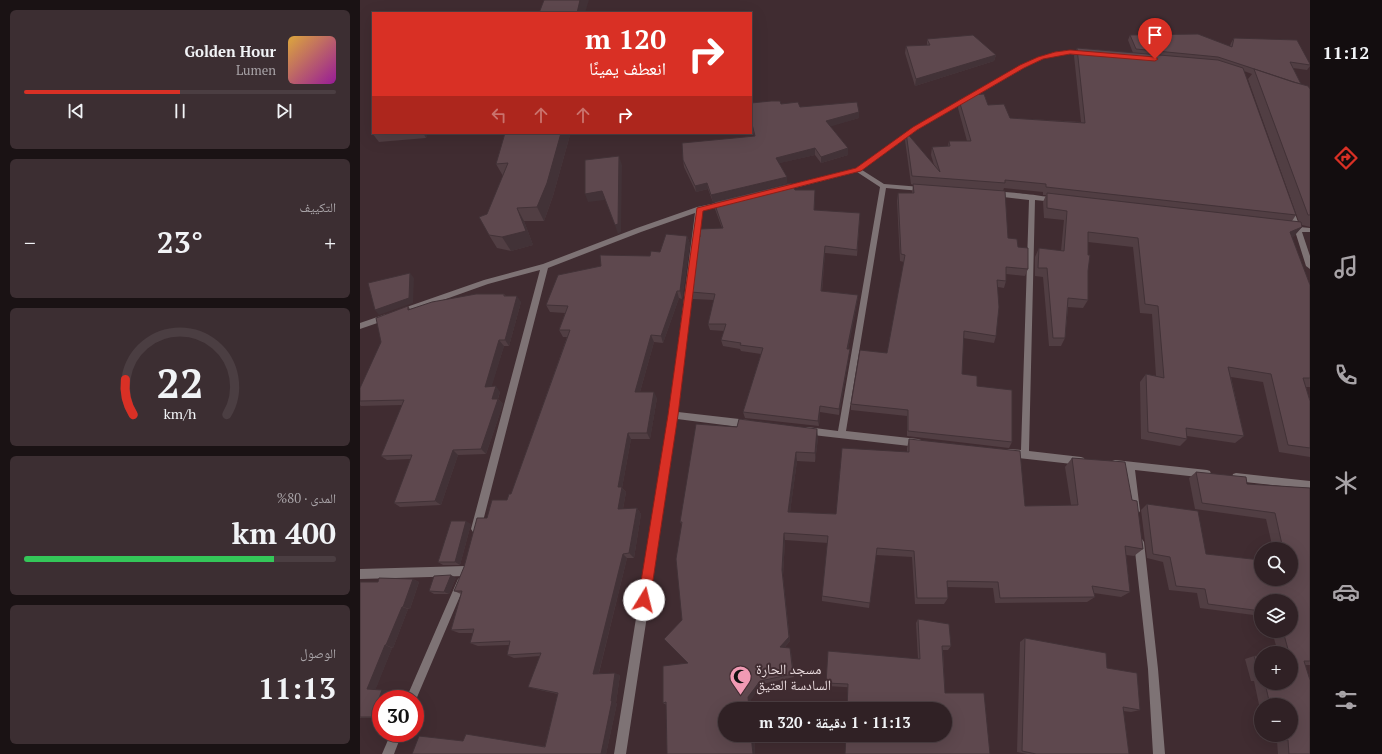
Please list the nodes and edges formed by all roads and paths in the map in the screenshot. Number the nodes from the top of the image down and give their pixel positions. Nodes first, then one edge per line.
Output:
1 (1092, 54) edge
2 (858, 170) junction
3 (883, 186) junction
4 (929, 190) edge
5 (772, 191) edge
6 (984, 194) edge
7 (1032, 197) junction
8 (736, 200) edge
9 (1287, 200) edge
10 (1064, 201) edge
11 (699, 210) junction
12 (1282, 227) edge
13 (1298, 229) junction
14 (1310, 230) edge
15 (545, 266) junction
16 (1310, 266) edge
17 (360, 326) edge
18 (673, 415) junction
19 (757, 425) edge
20 (795, 429) edge
21 (841, 435) junction
22 (925, 444) edge
23 (1002, 453) edge
24 (1025, 455) junction
25 (1092, 462) edge
26 (1108, 463) edge
27 (1130, 466) junction
28 (1310, 485) edge
29 (473, 541) edge
30 (360, 574) edge
31 (415, 690) edge
32 (393, 742) edge
33 (388, 754) edge
34 (620, 754) edge
35 (1159, 754) edge

1 - 2 street
2 - 3 street
2 - 5 street
3 - 4 street
3 - 21 street
6 - 7 street
7 - 10 street
7 - 24 street
8 - 11 street
9 - 13 street
11 - 15 street
11 - 18 street
12 - 13 street
13 - 14 street
13 - 16 street
15 - 17 street
15 - 29 street
18 - 19 street
18 - 34 street
20 - 21 street
21 - 22 street
23 - 24 street
24 - 25 street
26 - 27 street
27 - 28 street
27 - 35 street
30 - 31 street
32 - 33 street

